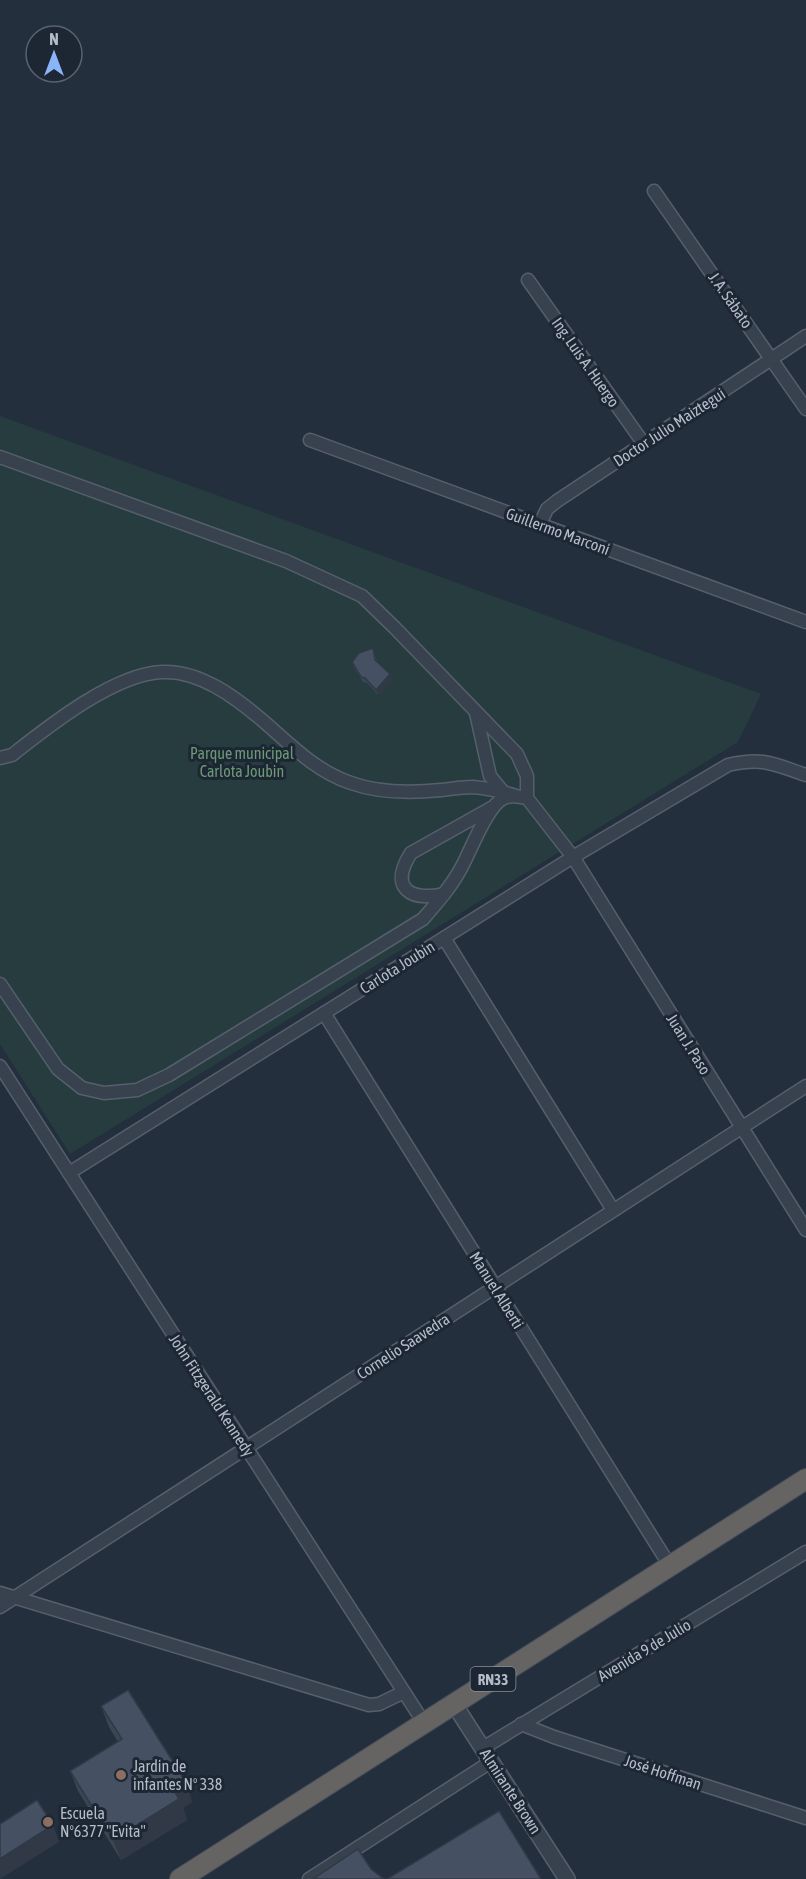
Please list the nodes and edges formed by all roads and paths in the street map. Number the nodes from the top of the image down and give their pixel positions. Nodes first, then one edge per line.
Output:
1 (654, 191) dead end
2 (528, 280) dead end
3 (806, 336) edge
4 (773, 359) junction
5 (806, 409) edge
6 (310, 440) dead end
7 (644, 444) junction
8 (0, 458) edge
9 (540, 524) junction
10 (806, 622) edge
11 (476, 711) junction
12 (0, 758) edge
13 (806, 775) edge
14 (509, 794) junction
15 (527, 798) junction
16 (494, 806) junction
17 (573, 857) junction
18 (444, 894) junction
19 (444, 938) junction
20 (0, 984) edge
21 (324, 1013) junction
22 (0, 1066) edge
23 (806, 1086) edge
24 (741, 1127) junction
25 (69, 1173) junction
26 (613, 1210) junction
27 (806, 1230) edge
28 (495, 1287) junction
29 (246, 1447) junction
30 (806, 1479) edge
31 (806, 1552) edge
32 (670, 1566) junction
33 (0, 1593) edge
34 (15, 1597) junction
35 (0, 1607) edge
36 (404, 1692) junction
37 (454, 1704) junction
38 (424, 1723) junction
39 (521, 1724) junction
40 (487, 1754) junction
41 (806, 1818) edge
42 (180, 1879) edge
43 (309, 1879) edge
44 (567, 1879) edge

1 - 4 street, J. A. Sábato
2 - 7 street, Ing. Luis A. Huergo
3 - 4 street, Doctor Julio Maiztegui
4 - 5 street, J. A. Sábato
4 - 7 street, Doctor Julio Maiztegui
6 - 9 street, Guillermo Marconi
7 - 9 street, Doctor Julio Maiztegui
8 - 11 street
9 - 10 street, Guillermo Marconi
11 - 14 street
11 - 15 street
12 - 14 street
13 - 17 street, Carlota Joubin
14 - 15 street
14 - 16 street
15 - 17 street, Juan J. Paso
16 - 18 street
16 - 18 street
17 - 19 street, Carlota Joubin
17 - 24 street, Juan J. Paso
18 - 20 street
19 - 21 street, Carlota Joubin
19 - 26 street
21 - 25 street, Carlota Joubin
21 - 28 street, Manuel Alberti
22 - 25 street, John Fitzgerald Kennedy
23 - 24 street, Cornelio Saavedra
24 - 26 street, Cornelio Saavedra
24 - 27 street, Juan J. Paso
25 - 29 street, John Fitzgerald Kennedy
26 - 28 street, Cornelio Saavedra
28 - 29 street, Cornelio Saavedra
28 - 32 street, Manuel Alberti
29 - 34 street, Cornelio Saavedra
29 - 36 street, John Fitzgerald Kennedy
30 - 32 highway, RN33
31 - 39 street, Avenida 9 de Julio
32 - 37 highway, RN33
33 - 34 street
34 - 35 street, Cornelio Saavedra
34 - 36 street
36 - 38 street, John Fitzgerald Kennedy
37 - 38 highway, RN33
37 - 40 street, Almirante Brown
38 - 42 highway, RN33
39 - 40 street, Avenida 9 de Julio
39 - 41 street, José Hoffman
40 - 43 street, Avenida 9 de Julio
40 - 44 street, Almirante Brown

